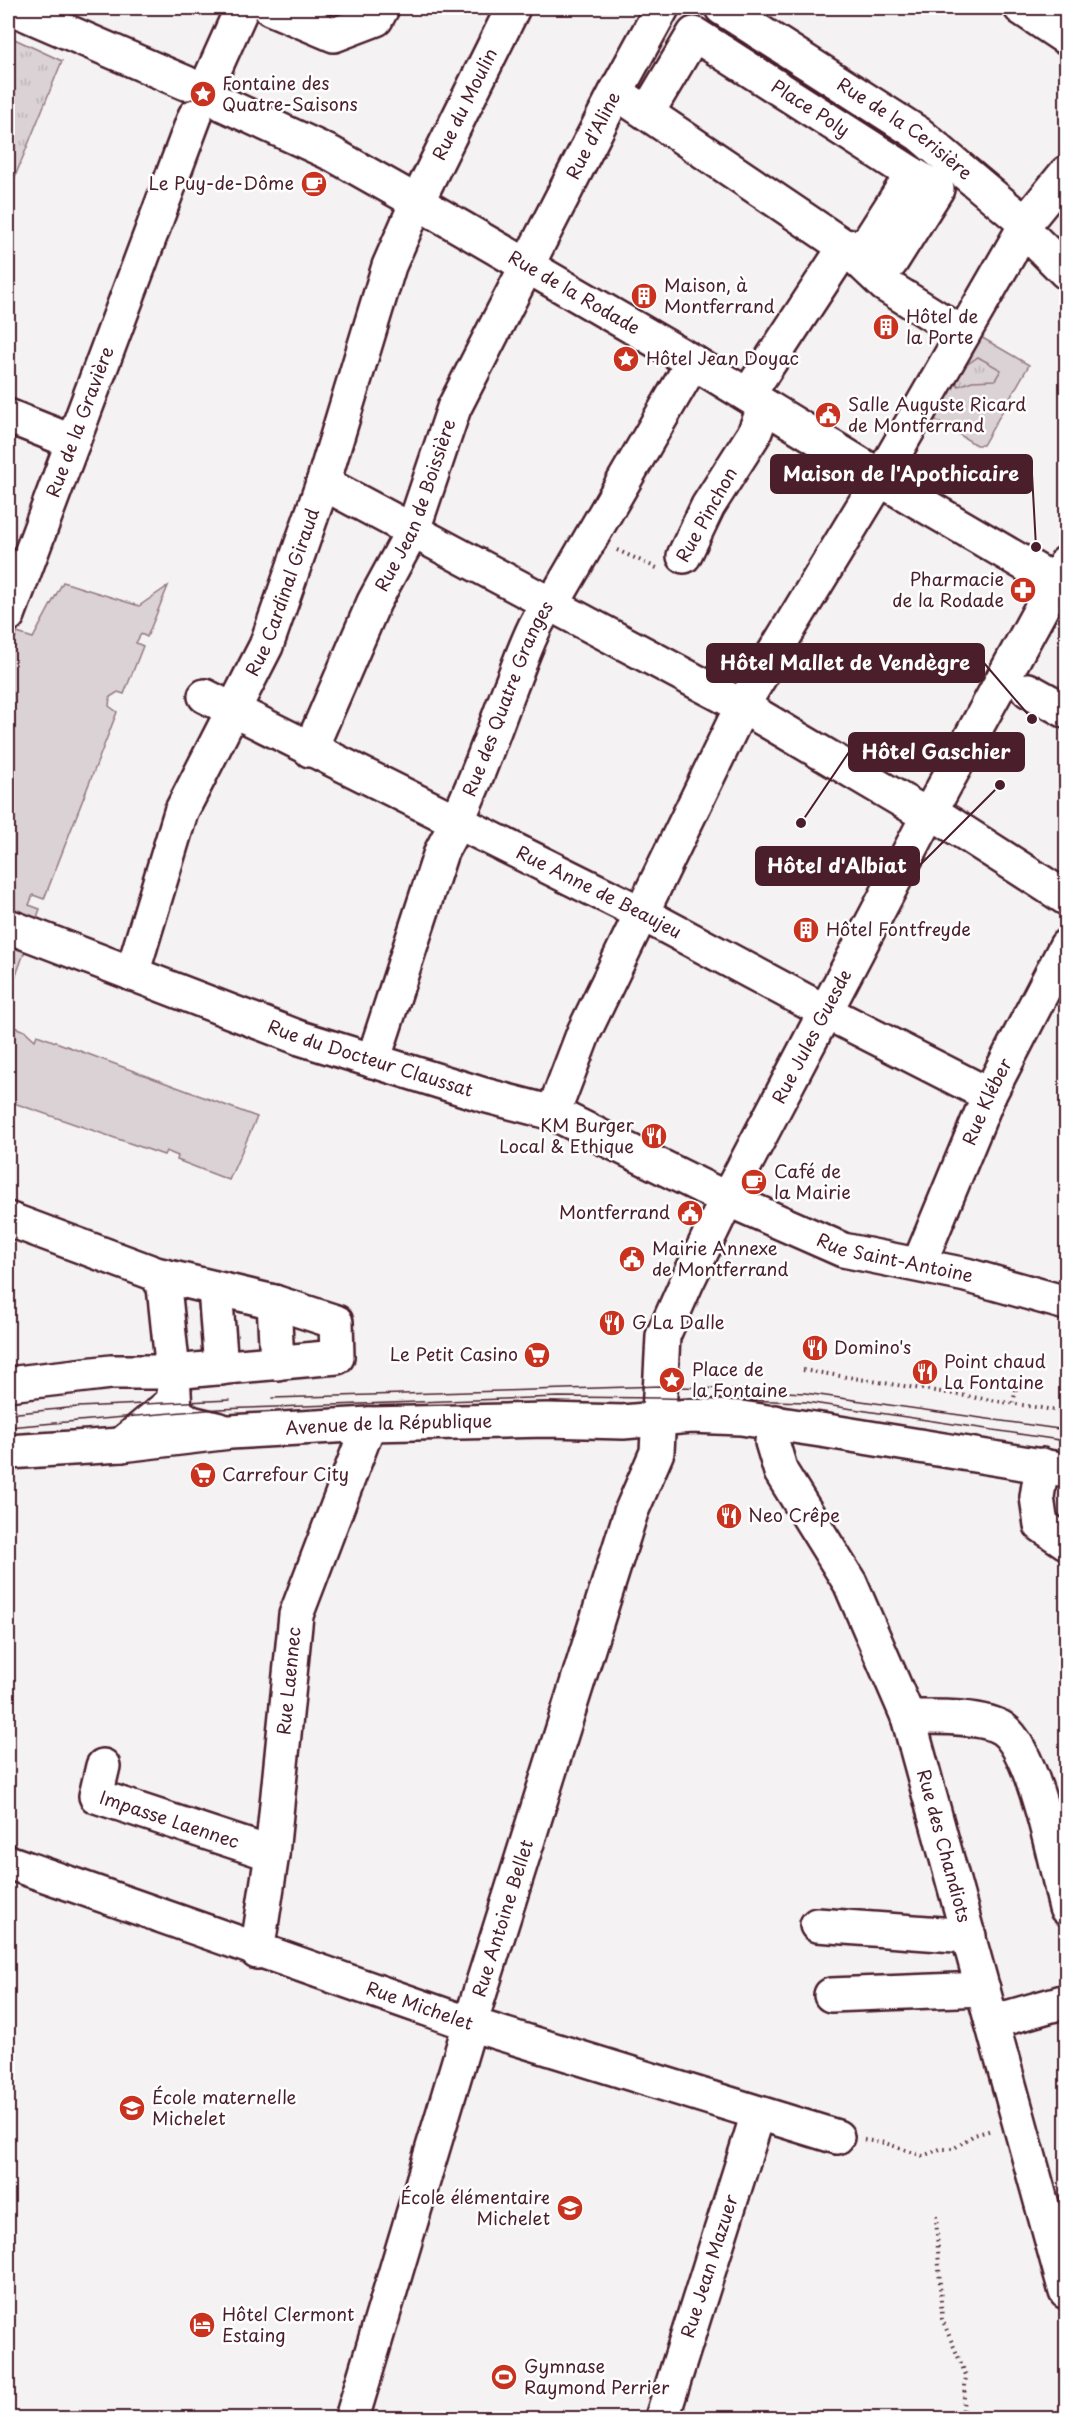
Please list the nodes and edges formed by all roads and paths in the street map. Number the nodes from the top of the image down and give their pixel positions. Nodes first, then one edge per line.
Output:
1 (12, 8) edge
2 (242, 8) edge
3 (270, 8) edge
4 (382, 8) edge
5 (513, 8) edge
6 (662, 8) edge
7 (722, 8) edge
8 (1021, 8) edge
9 (1066, 38) edge
10 (616, 92) junction
11 (204, 95) junction
12 (647, 113) junction
13 (1066, 172) edge
14 (417, 202) junction
15 (1024, 230) junction
16 (856, 247) junction
17 (529, 266) junction
18 (1066, 272) edge
19 (963, 334) junction
20 (693, 362) junction
21 (756, 401) junction
22 (8, 416) edge
23 (74, 441) junction
24 (881, 477) junction
25 (323, 483) junction
26 (413, 530) junction
27 (590, 539) junction
28 (684, 556) joint
29 (1063, 578) edge
30 (549, 601) junction
31 (8, 615) edge
32 (1028, 690) dead end
33 (218, 703) junction
34 (742, 706) junction
35 (1066, 711) edge
36 (310, 750) junction
37 (928, 816) junction
38 (458, 822) junction
39 (1066, 898) edge
40 (641, 913) junction
41 (8, 926) edge
42 (1066, 946) edge
43 (132, 974) junction
44 (826, 1012) junction
45 (373, 1061) junction
46 (990, 1095) junction
47 (553, 1113) junction
48 (727, 1199) junction
49 (8, 1219) edge
50 (919, 1264) junction
51 (156, 1274) junction
52 (216, 1289) junction
53 (274, 1302) junction
54 (1066, 1304) edge
55 (277, 1363) junction
56 (221, 1368) junction
57 (803, 1370) dead end
58 (8, 1384) edge
59 (1017, 1384) dead end
60 (173, 1387) junction
61 (1013, 1403) junction
62 (1066, 1412) edge
63 (660, 1420) junction
64 (369, 1424) junction
65 (792, 1431) junction
66 (230, 1432) junction
67 (121, 1445) junction
68 (8, 1452) edge
69 (1054, 1467) edge
70 (1066, 1542) edge
71 (908, 1717) junction
72 (103, 1766) dead end
73 (1035, 1790) junction
74 (1066, 1800) edge
75 (272, 1854) junction
76 (8, 1862) edge
77 (1066, 1908) edge
78 (817, 1925) dead end
79 (969, 1936) junction
80 (257, 1952) junction
81 (982, 1989) junction
82 (831, 1995) dead end
83 (1066, 2001) edge
84 (992, 2022) junction
85 (470, 2024) junction
86 (758, 2114) junction
87 (1022, 2126) junction
88 (837, 2138) joint
89 (936, 2216) dead end
90 (1066, 2292) edge
91 (352, 2418) edge
92 (662, 2418) edge
93 (962, 2418) edge

1 - 11 street, Rue de la Rodade
2 - 11 street, Rue de la Gravière
3 - 4 street
5 - 14 street, Rue du Moulin
6 - 10 street, Rue d'Aline
7 - 15 street, Rue de la Cerisière
8 - 9 street
10 - 12 street
10 - 17 street, Rue d'Aline
11 - 14 street, Rue de la Rodade
11 - 23 street, Rue de la Gravière
12 - 16 street
12 - 16 street, Place Poly
13 - 15 street
14 - 17 street, Rue de la Rodade
14 - 25 street, Rue Cardinal Giraud
15 - 18 street, Rue de la Cerisière
15 - 19 street
16 - 19 street
16 - 21 street, Place Poly
17 - 20 street, Rue de la Rodade
17 - 26 street, Rue Jean de Boissière
19 - 24 street
20 - 21 street, Rue de la Rodade
20 - 27 street, Rue des Quatre Granges
21 - 24 street, Rue de la Rodade
21 - 28 street, Rue Pinchon
22 - 23 street
23 - 31 street, Rue de la Gravière
24 - 29 street, Rue de la Rodade
24 - 34 street
25 - 26 street
25 - 33 street, Rue Cardinal Giraud
26 - 30 street
26 - 36 street, Rue Jean de Boissière
27 - 28 path, Rue Pinchon
27 - 30 street, Rue des Quatre Granges
29 - 37 street, Rue Jules Guesde
30 - 34 street
30 - 38 street, Rue des Quatre Granges
32 - 35 street
33 - 36 street, Rue Anne de Beaujeu
33 - 43 street, Rue Cardinal Giraud
34 - 37 street
34 - 40 street
36 - 38 street, Rue Anne de Beaujeu
37 - 39 street
37 - 44 street, Rue Jules Guesde
38 - 40 street, Rue Anne de Beaujeu
38 - 45 street, Rue des Quatre Granges
40 - 44 street, Rue Anne de Beaujeu
40 - 47 street
41 - 43 street, Rue du Docteur Claussat
42 - 46 street, Rue Kléber
43 - 45 street, Rue du Docteur Claussat
44 - 46 street, Rue Anne de Beaujeu
44 - 48 street, Rue Jules Guesde
45 - 47 street, Rue du Docteur Claussat
46 - 50 street, Rue Kléber
47 - 48 street, Rue du Docteur Claussat
48 - 50 street, Rue Saint-Antoine
48 - 63 street, Rue Jules Guesde
49 - 51 street
50 - 54 street, Rue Saint-Antoine
51 - 52 street
51 - 60 street
52 - 53 street
52 - 56 street
53 - 55 street
53 - 55 street
55 - 56 street
56 - 60 street
57 - 61 path
58 - 60 street
59 - 61 path
60 - 66 street, Avenue de la République
60 - 67 street
61 - 62 path
63 - 64 street, Avenue de la République
63 - 65 street
63 - 85 street, Rue Antoine Bellet
64 - 66 street, Avenue de la République
64 - 75 street, Rue Laennec
65 - 69 street
65 - 71 street, Rue des Chandiots
66 - 67 street, Avenue de la République
67 - 68 street, Avenue de la République
69 - 70 street
71 - 73 street
71 - 79 street, Rue des Chandiots
72 - 75 street, Impasse Laennec
73 - 74 street
73 - 77 street
75 - 80 street, Rue Laennec
76 - 80 street, Rue Michelet
78 - 79 street
79 - 81 street, Rue des Chandiots
80 - 85 street, Rue Michelet
81 - 82 street
81 - 84 street, Rue des Chandiots
83 - 84 street
84 - 87 street, Rue des Chandiots
85 - 86 street, Rue Michelet
85 - 91 street, Rue Antoine Bellet
86 - 88 street, Rue Michelet
86 - 92 street, Rue Jean Mazuer
87 - 88 path
87 - 90 street, Rue des Chandiots
89 - 93 path

